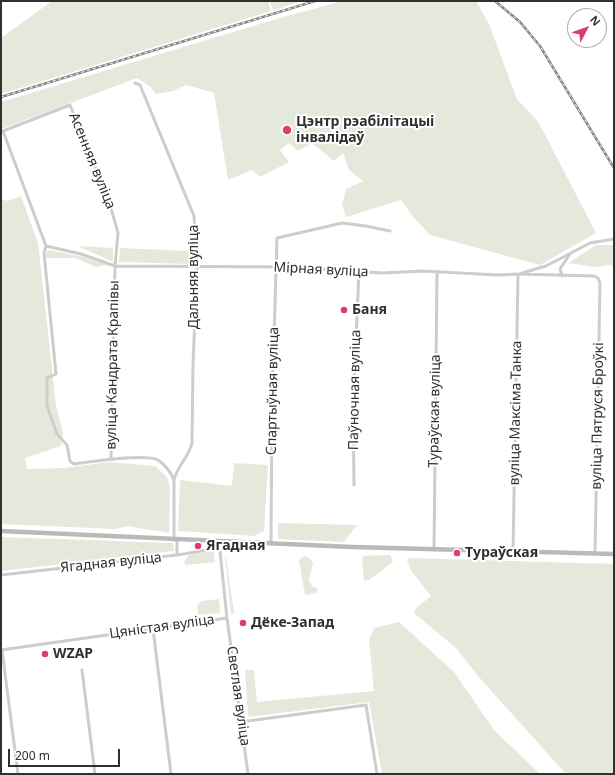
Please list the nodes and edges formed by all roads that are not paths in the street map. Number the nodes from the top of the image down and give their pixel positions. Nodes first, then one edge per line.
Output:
1 (135, 83) dead end
2 (390, 231) dead end
3 (614, 239) edge
4 (46, 246) junction
5 (572, 252) junction
6 (115, 266) junction
7 (197, 268) junction
8 (275, 268) junction
9 (359, 271) junction
10 (437, 272) junction
11 (518, 274) junction
12 (562, 276) junction
13 (598, 278) joint
14 (111, 458) junction
15 (174, 480) junction
16 (354, 485) dead end
17 (1, 531) edge
18 (175, 540) junction
19 (219, 542) junction
20 (271, 544) junction
21 (220, 548) junction
22 (434, 550) junction
23 (513, 552) junction
24 (595, 553) junction
25 (614, 554) edge
26 (177, 555) junction
27 (1, 575) edge
28 (227, 618) junction
29 (153, 629) junction
30 (1, 650) edge
31 (82, 670) dead end
32 (241, 722) junction
33 (18, 774) edge
34 (95, 774) edge
35 (171, 774) edge
36 (248, 774) edge
37 (377, 774) edge

1 - 7 street, Дальняя вуліца
2 - 8 street, Спартыўная вуліца
3 - 5 street
4 - 6 street, Мірная вуліца
4 - 6 street, Асенняя вуліца
4 - 14 street, вуліца Кандрата Крапівы
5 - 11 street
5 - 12 street
6 - 7 street, Мірная вуліца
6 - 14 street, вуліца Кандрата Крапівы
7 - 8 street, Мірная вуліца
7 - 15 street, Дальняя вуліца
8 - 9 street, Мірная вуліца
8 - 20 street, Спартыўная вуліца
9 - 10 street, Мірная вуліца
9 - 16 street, Паўночная вуліца
10 - 11 street, Мірная вуліца
10 - 22 street, Тураўская вуліца
11 - 12 street, Мірная вуліца
11 - 23 street, вуліца Максіма Танка
12 - 13 street, Мірная вуліца
13 - 24 street, вуліца Пятруся Броўкі
14 - 15 street
15 - 18 street
17 - 18 main road
18 - 19 main road
18 - 26 street
19 - 20 main road
19 - 21 street, Светлая вуліца
20 - 22 main road
21 - 26 street, Ягадная вуліца
21 - 28 street, Светлая вуліца
22 - 23 main road
23 - 24 main road
24 - 25 main road
26 - 27 street, Ягадная вуліца
28 - 29 street, Цяністая вуліца
28 - 32 street, Светлая вуліца
29 - 30 street, Цяністая вуліца
29 - 35 street
30 - 33 street
31 - 34 street
32 - 36 street, Светлая вуліца
32 - 37 street

